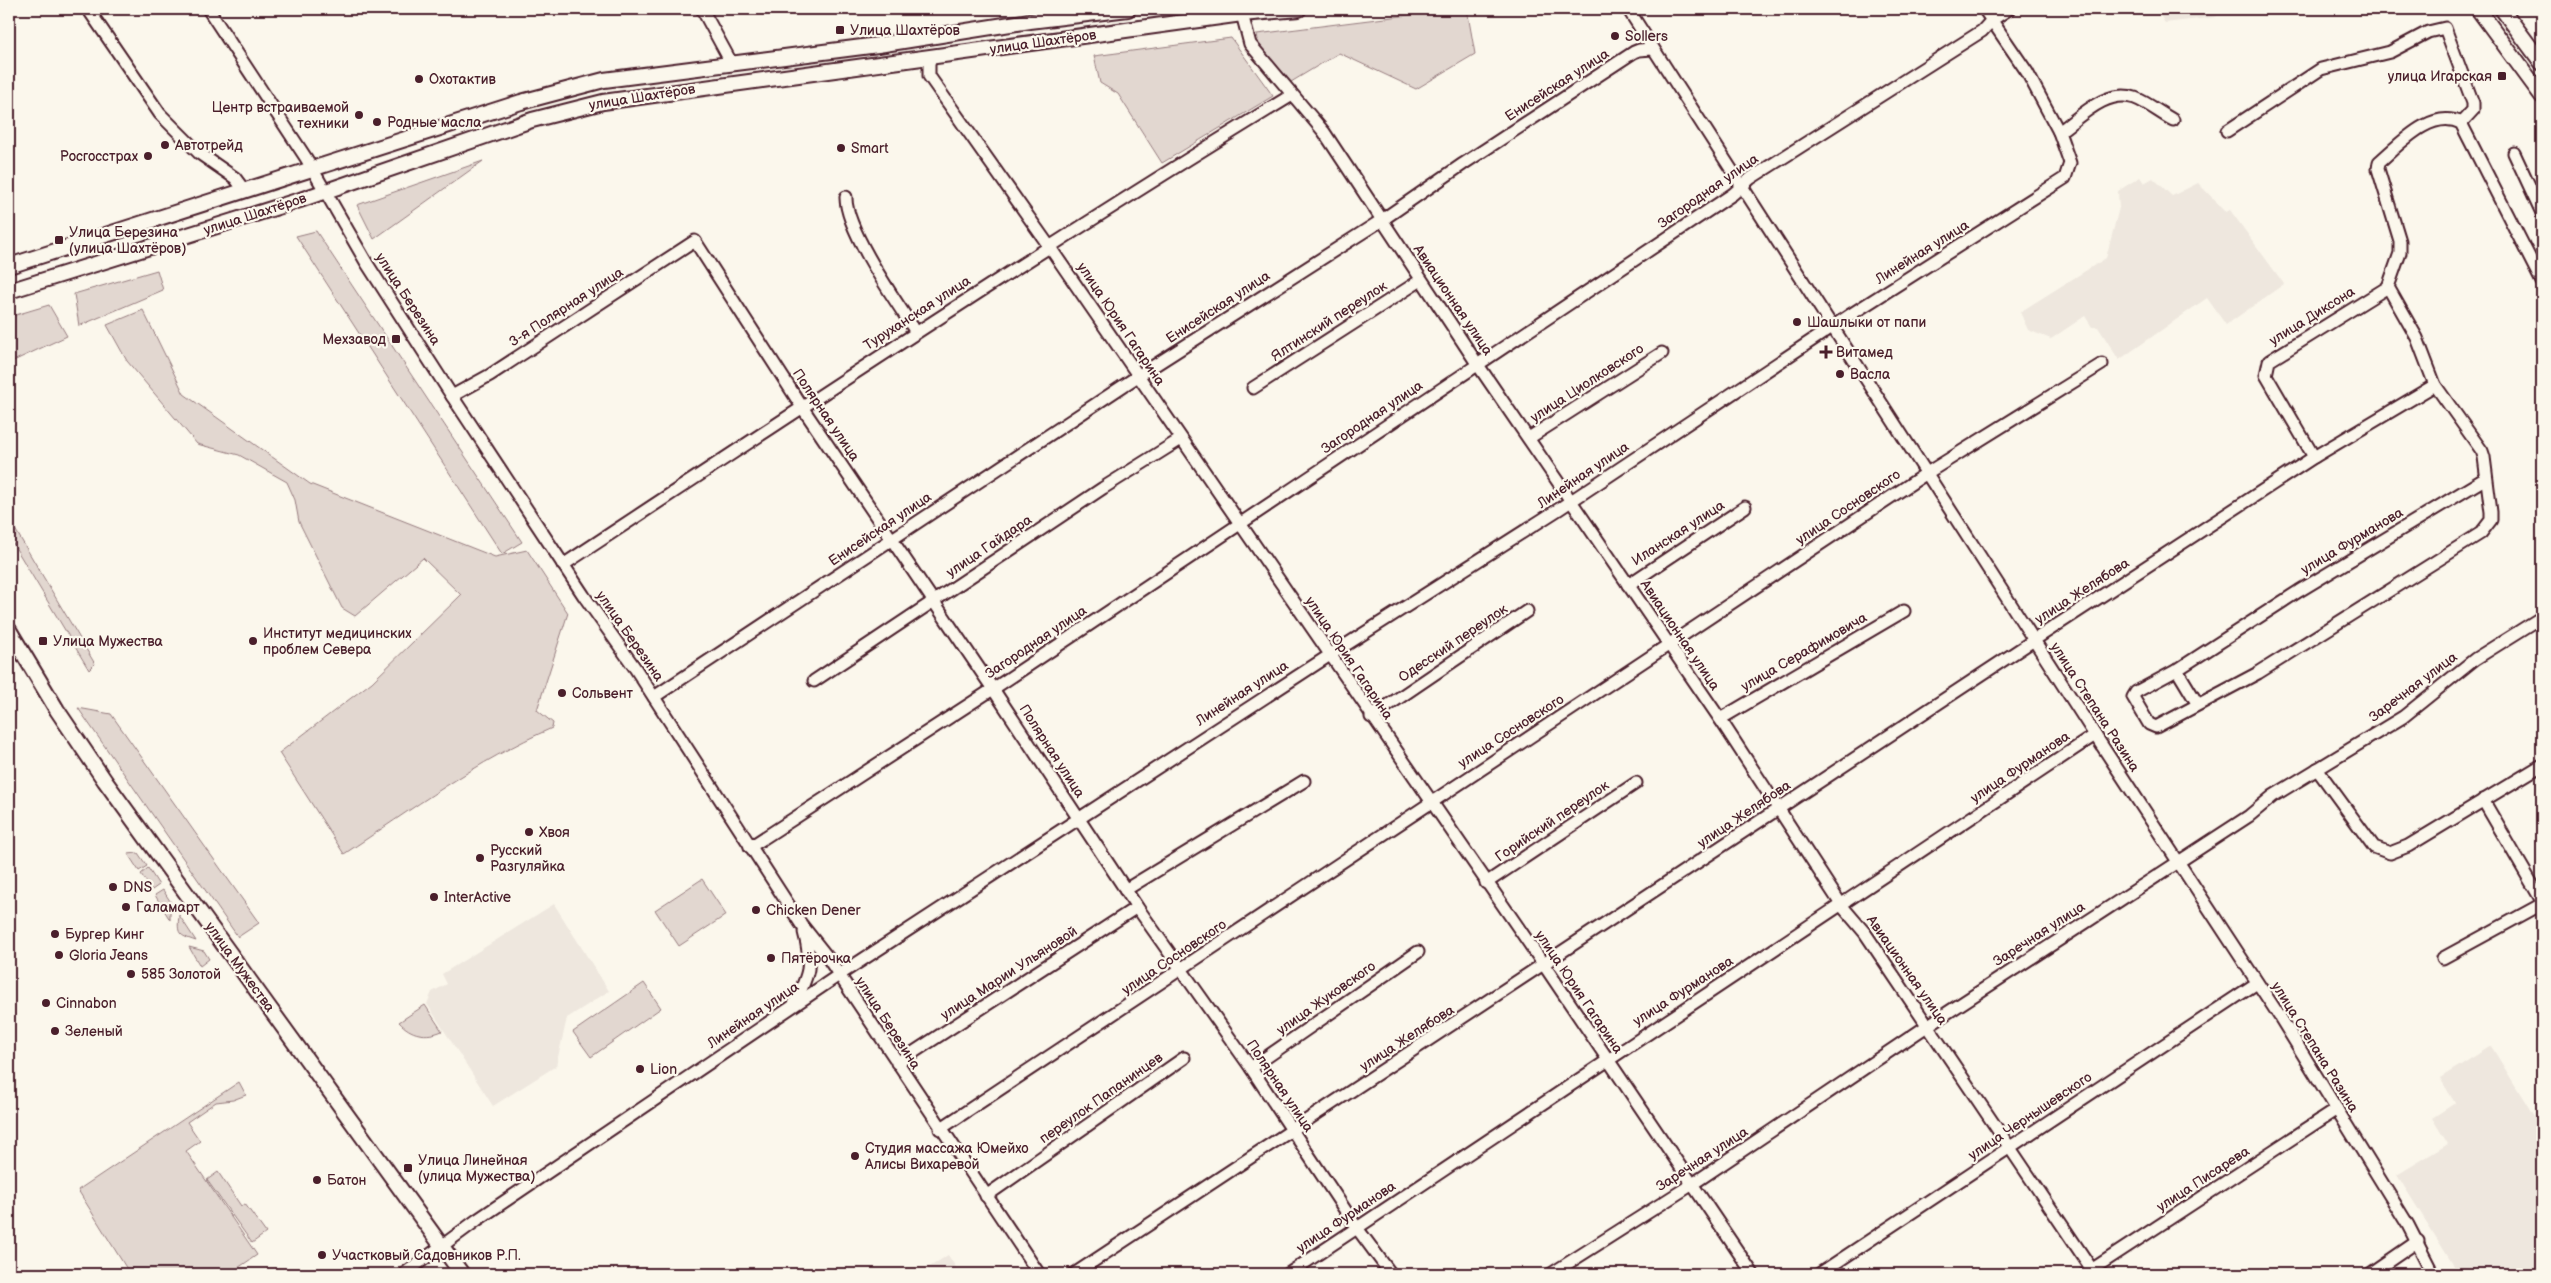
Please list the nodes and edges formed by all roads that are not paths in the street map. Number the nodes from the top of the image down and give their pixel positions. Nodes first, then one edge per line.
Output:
1 (88, 9) edge
2 (208, 9) edge
3 (702, 9) edge
4 (1128, 9) edge
5 (1299, 9) edge
6 (1628, 9) edge
7 (1984, 9) edge
8 (2009, 9) edge
9 (2478, 9) edge
10 (2502, 9) edge
11 (1242, 14) junction
12 (1992, 20) junction
13 (1652, 50) junction
14 (929, 57) junction
15 (2542, 63) edge
16 (732, 64) junction
17 (1292, 94) junction
18 (2542, 96) edge
19 (2173, 120) dead end
20 (2461, 123) junction
21 (2227, 131) dead end
22 (2059, 132) junction
23 (2514, 153) dead end
24 (312, 168) junction
25 (1742, 186) junction
26 (244, 190) junction
27 (324, 191) junction
28 (846, 197) dead end
29 (2542, 212) edge
30 (1382, 220) junction
31 (695, 241) joint
32 (1049, 246) junction
33 (9, 266) edge
34 (1421, 280) junction
35 (2542, 282) edge
36 (2388, 287) junction
37 (9, 291) edge
38 (1833, 326) junction
39 (916, 332) junction
40 (1662, 353) dead end
41 (2102, 364) dead end
42 (1478, 365) junction
43 (1138, 376) junction
44 (2435, 385) junction
45 (1253, 388) dead end
46 (452, 396) junction
47 (802, 407) junction
48 (1529, 438) junction
49 (1181, 439) junction
50 (2314, 457) junction
51 (1927, 473) junction
52 (2486, 478) junction
53 (1572, 501) junction
54 (1745, 507) dead end
55 (1238, 523) junction
56 (892, 539) junction
57 (563, 565) junction
58 (1628, 585) junction
59 (932, 602) junction
60 (1527, 611) dead end
61 (1904, 612) dead end
62 (2542, 617) edge
63 (9, 630) edge
64 (2034, 640) junction
65 (1668, 646) junction
66 (1330, 655) junction
67 (2177, 670) junction
68 (814, 681) dead end
69 (993, 689) junction
70 (654, 697) junction
71 (2198, 703) junction
72 (1371, 717) junction
73 (1720, 720) junction
74 (2095, 735) junction
75 (2542, 765) edge
76 (2317, 769) junction
77 (1304, 781) dead end
78 (1636, 783) dead end
79 (2483, 800) junction
80 (1430, 803) junction
81 (1778, 810) junction
82 (1078, 818) junction
83 (750, 847) junction
84 (2177, 861) junction
85 (1486, 884) junction
86 (1125, 890) junction
87 (2542, 902) edge
88 (1137, 906) junction
89 (1842, 906) junction
90 (801, 924) junction
91 (1418, 952) dead end
92 (2443, 958) dead end
93 (1544, 965) junction
94 (1182, 970) junction
95 (839, 975) junction
96 (2257, 983) junction
97 (794, 1006) junction
98 (1928, 1026) junction
99 (1184, 1058) dead end
100 (1607, 1059) junction
101 (897, 1063) junction
102 (1251, 1068) junction
103 (2336, 1109) junction
104 (940, 1129) junction
105 (1293, 1131) junction
106 (2009, 1148) junction
107 (1691, 1185) junction
108 (986, 1196) junction
109 (1357, 1228) junction
110 (2418, 1241) junction
111 (442, 1248) junction
112 (2091, 1273) edge
113 (404, 1274) edge
114 (462, 1274) edge
115 (1039, 1274) edge
116 (1074, 1274) edge
117 (1288, 1274) edge
118 (1391, 1274) edge
119 (1551, 1274) edge
120 (1753, 1274) edge
121 (1819, 1274) edge
122 (2370, 1274) edge
123 (2433, 1274) edge

1 - 26 street
2 - 24 street, улица Березина
3 - 16 street
4 - 16 main road, улица Шахтёров
5 - 11 main road, улица Шахтёров
6 - 13 street, улица Степана Разина
7 - 12 street
8 - 12 street, Загородная улица
9 - 18 main road
10 - 15 main road
11 - 14 main road, улица Шахтёров
11 - 17 street, Авиационная улица
12 - 22 street
12 - 25 street, Загородная улица
13 - 25 street, улица Степана Разина
13 - 30 street, Енисейская улица
14 - 27 main road, улица Шахтёров
14 - 32 street, улица Юрия Гагарина
16 - 24 main road, улица Шахтёров
17 - 30 street, Авиационная улица
17 - 32 street, Туруханская улица
19 - 22 street
20 - 21 street
20 - 35 street
20 - 36 street
22 - 38 street, Линейная улица
23 - 29 street
24 - 26 main road, улица Шахтёров
24 - 27 street, улица Березина
25 - 38 street, улица Степана Разина
25 - 42 street, Загородная улица
26 - 33 main road, улица Шахтёров
27 - 37 main road, улица Шахтёров
27 - 46 street, улица Березина
28 - 39 street
30 - 34 street, Авиационная улица
30 - 43 street, Енисейская улица
31 - 46 street, 3-я Полярная улица
31 - 47 street, Полярная улица
32 - 39 street, Туруханская улица
32 - 43 street, улица Юрия Гагарина
34 - 42 street, Авиационная улица
34 - 45 street, Ялтинский переулок
36 - 44 street
36 - 50 street, улица Диксона
38 - 51 street, улица Степана Разина
38 - 53 street, Линейная улица
39 - 47 street, Туруханская улица
40 - 48 street, улица Циолковского
41 - 51 street, улица Сосновского
42 - 48 street, Авиационная улица
42 - 55 street, Загородная улица
43 - 49 street, улица Юрия Гагарина
43 - 56 street, Енисейская улица
44 - 50 street, улица Желябова
44 - 52 street
46 - 57 street, улица Березина
47 - 56 street, Полярная улица
47 - 57 street, Туруханская улица
48 - 53 street, Авиационная улица
49 - 55 street, улица Юрия Гагарина
49 - 59 street, улица Гайдара
50 - 64 street, улица Желябова
51 - 64 street, улица Степана Разина
51 - 65 street, улица Сосновского
52 - 67 street, улица Фурманова
52 - 71 street, улица Фурманова
53 - 58 street, Авиационная улица
53 - 66 street, Линейная улица
54 - 58 street, Иланская улица
55 - 66 street, улица Юрия Гагарина
55 - 69 street, Загородная улица
56 - 59 street, Полярная улица
56 - 70 street, Енисейская улица
57 - 70 street, улица Березина
58 - 65 street, Авиационная улица
59 - 68 street, улица Гайдара
59 - 69 street, Полярная улица
60 - 72 street, Одесский переулок
61 - 73 street, улица Серафимовича
62 - 76 street, Заречная улица
63 - 111 main road, улица Мужества
64 - 74 street, улица Степана Разина
64 - 81 street, улица Желябова
65 - 73 street, Авиационная улица
65 - 80 street, улица Сосновского
66 - 72 street, улица Юрия Гагарина
66 - 82 street, Линейная улица
67 - 71 street
67 - 71 street, улица Фурманова
69 - 82 street, Полярная улица
69 - 83 street, Загородная улица
70 - 83 street, улица Березина
72 - 80 street, улица Юрия Гагарина
73 - 81 street, Авиационная улица
74 - 84 street, улица Степана Разина
74 - 89 street, улица Фурманова
75 - 79 street
76 - 79 street
76 - 84 street, Заречная улица
77 - 86 street
78 - 85 street, Горийский переулок
79 - 87 street
80 - 85 street, улица Юрия Гагарина
80 - 94 street, улица Сосновского
81 - 89 street, Авиационная улица
81 - 93 street, улица Желябова
82 - 86 street, Полярная улица
82 - 95 street, Линейная улица
83 - 90 street, улица Березина
84 - 96 street, улица Степана Разина
84 - 98 street, Заречная улица
85 - 93 street, улица Юрия Гагарина
86 - 88 street, Полярная улица
87 - 92 street
88 - 94 street, Полярная улица
88 - 101 street, улица Марии Ульяновой
89 - 98 street, Авиационная улица
89 - 100 street, улица Фурманова
90 - 95 street, улица Березина
90 - 97 street
91 - 102 street, улица Жуковского
93 - 100 street, улица Юрия Гагарина
93 - 105 street, улица Желябова
94 - 102 street, Полярная улица
94 - 104 street, улица Сосновского
95 - 97 street, Линейная улица
95 - 101 street, улица Березина
96 - 103 street, улица Степана Разина
96 - 106 street, улица Чернышевского
97 - 111 street, Линейная улица
98 - 106 street, Авиационная улица
98 - 107 street, Заречная улица
99 - 108 street, переулок Папанинцев
100 - 107 street, улица Юрия Гагарина
100 - 109 street, улица Фурманова
101 - 104 street, улица Березина
102 - 105 street, Полярная улица
103 - 110 street, улица Степана Разина
103 - 112 street, улица Писарева
104 - 108 street, улица Березина
105 - 109 street, Полярная улица
105 - 116 street, улица Желябова
106 - 112 street, Авиационная улица
106 - 121 street, улица Чернышевского
107 - 119 street, Заречная улица
107 - 120 street, улица Юрия Гагарина
108 - 115 street, улица Березина
109 - 117 street, улица Фурманова
109 - 118 street, Полярная улица
110 - 122 street
110 - 123 street, улица Степана Разина
111 - 113 street, Линейная улица
111 - 114 main road, улица Мужества

